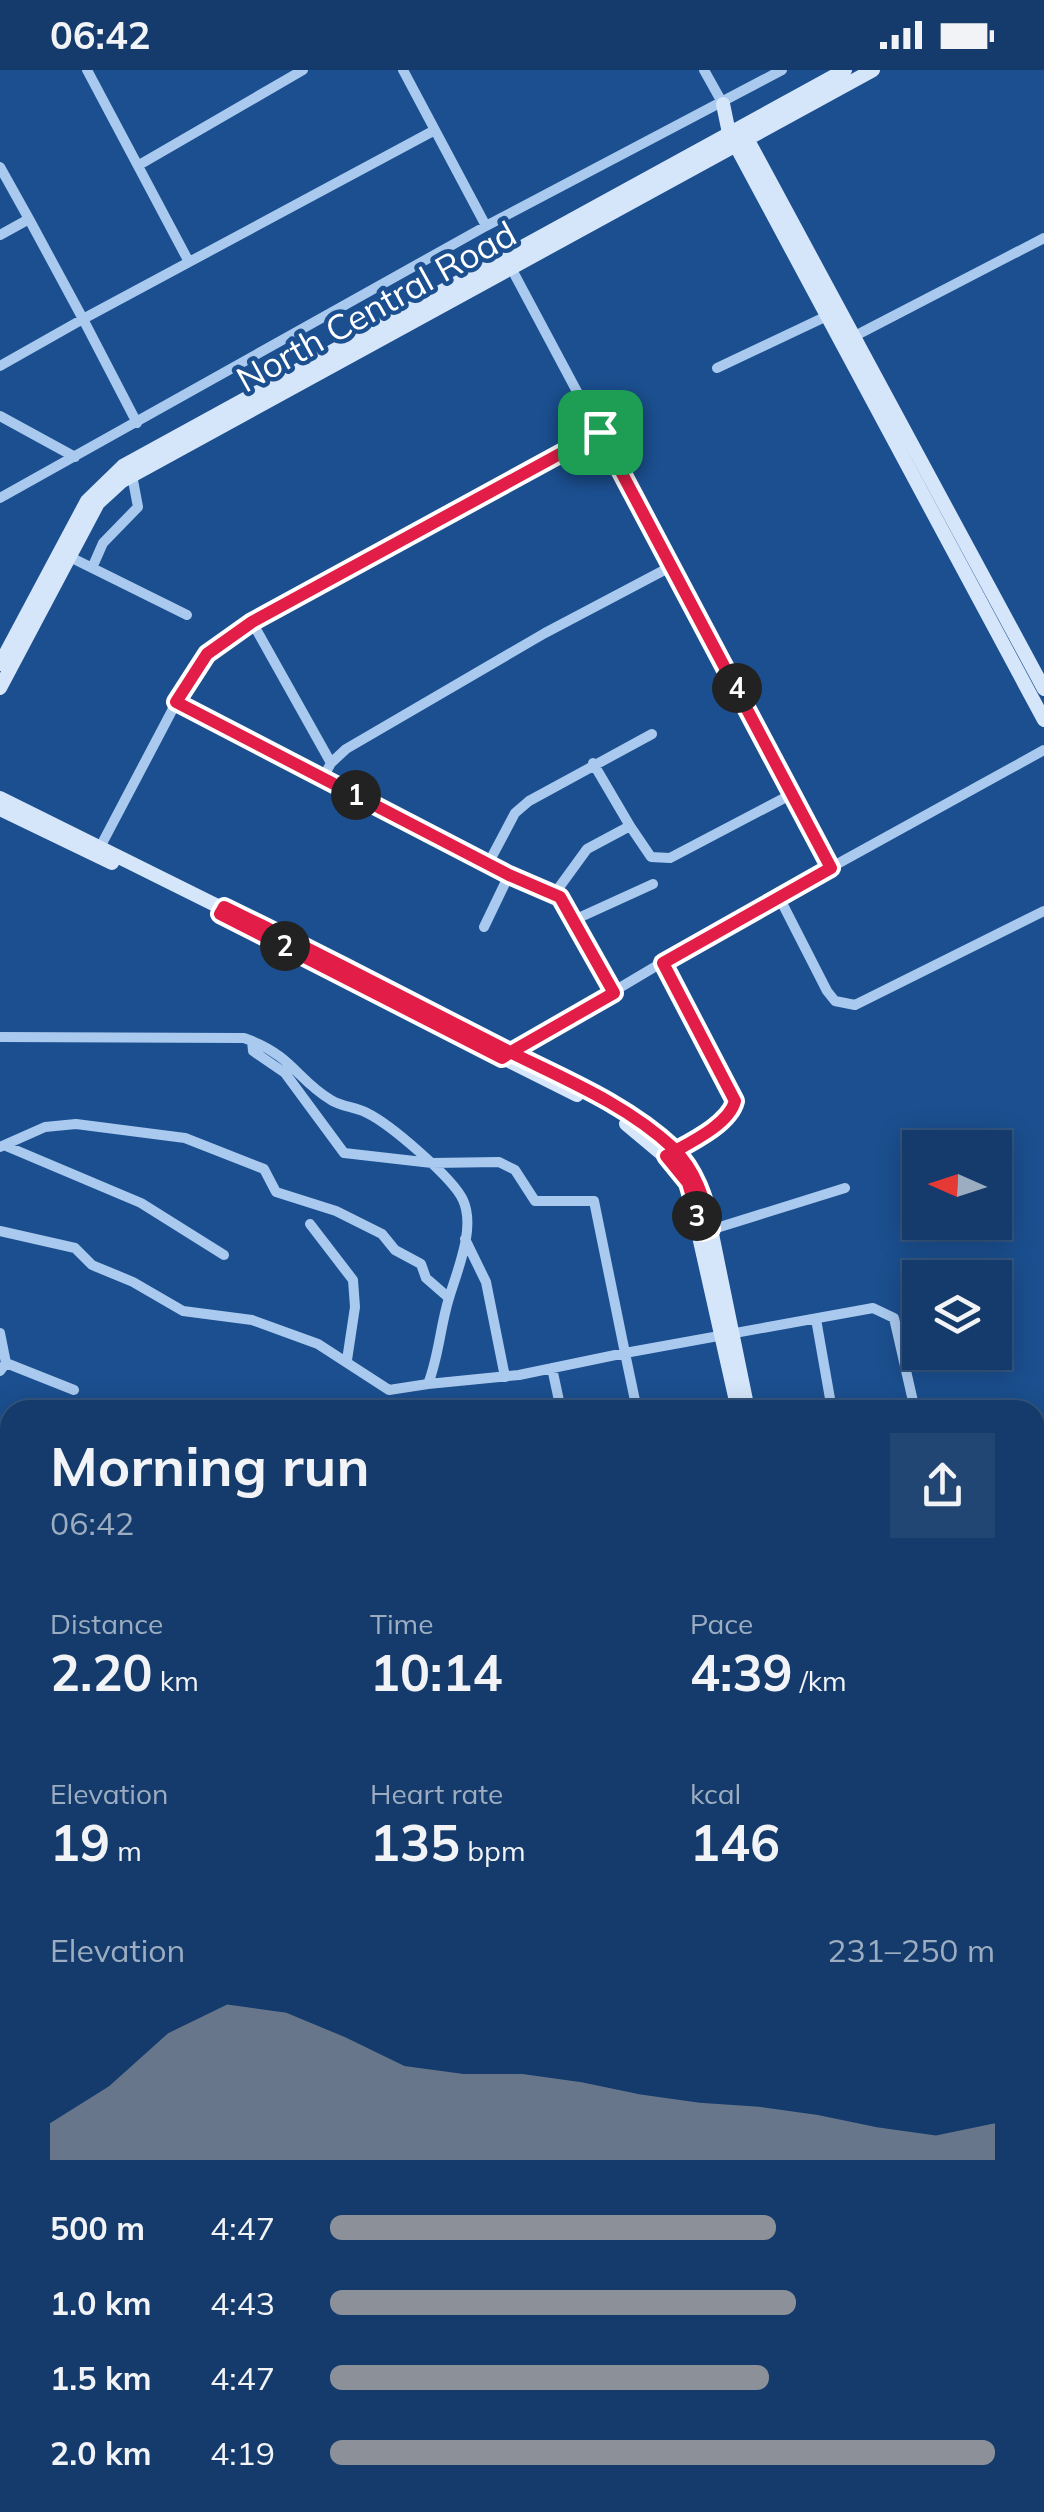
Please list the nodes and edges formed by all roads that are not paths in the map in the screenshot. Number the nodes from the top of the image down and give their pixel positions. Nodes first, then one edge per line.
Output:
1 (87, 70) edge
2 (303, 70) edge
3 (704, 70) edge
4 (782, 70) edge
5 (845, 70) edge
6 (873, 70) edge
7 (406, 71) edge
8 (723, 104) junction
9 (435, 130) junction
10 (738, 136) junction
11 (139, 166) junction
12 (0, 168) edge
13 (28, 218) junction
14 (486, 226) junction
15 (0, 235) edge
16 (1044, 238) edge
17 (508, 261) junction
18 (189, 262) junction
19 (827, 316) junction
20 (83, 320) junction
21 (848, 340) junction
22 (0, 366) edge
23 (717, 368) dead end
24 (0, 416) edge
25 (137, 423) junction
26 (600, 432) junction
27 (75, 457) junction
28 (132, 474) junction
29 (0, 498) edge
30 (70, 556) junction
31 (672, 566) junction
32 (92, 568) junction
33 (187, 614) dead end
34 (252, 622) junction
35 (0, 664) edge
36 (1027, 672) junction
37 (0, 688) edge
38 (1044, 689) edge
39 (176, 702) junction
40 (1044, 720) edge
41 (652, 734) dead end
42 (1044, 750) edge
43 (331, 762) junction
44 (593, 764) junction
45 (324, 778) junction
46 (792, 794) junction
47 (0, 798) edge
48 (0, 809) edge
49 (630, 826) junction
50 (98, 850) junction
51 (488, 864) junction
52 (831, 868) junction
53 (509, 875) junction
54 (653, 884) dead end
55 (555, 893) junction
56 (779, 896) junction
57 (1044, 912) edge
58 (574, 920) junction
59 (484, 927) dead end
60 (663, 963) junction
61 (614, 993) junction
62 (0, 1036) edge
63 (252, 1041) junction
64 (506, 1055) junction
65 (3, 1146) edge
66 (671, 1153) junction
67 (432, 1164) junction
68 (845, 1188) dead end
69 (310, 1224) dead end
70 (0, 1231) edge
71 (706, 1231) junction
72 (465, 1240) junction
73 (224, 1255) dead end
74 (449, 1298) junction
75 (816, 1319) junction
76 (1, 1337) edge
77 (728, 1338) junction
78 (625, 1353) junction
79 (348, 1360) junction
80 (3, 1367) edge
81 (552, 1368) junction
82 (505, 1378) junction
83 (428, 1384) junction
84 (74, 1390) dead end
85 (559, 1400) edge
86 (635, 1400) edge
87 (737, 1400) edge
88 (745, 1400) edge
89 (830, 1400) edge
90 (913, 1400) edge

1 - 11 street
2 - 11 street
3 - 8 street
4 - 8 street
5 - 10 main road, North Central Road
6 - 10 main road, North Central Road
7 - 9 street
8 - 10 main road
8 - 14 street
9 - 14 street
9 - 18 street
10 - 17 main road, North Central Road
10 - 19 main road
10 - 21 main road
11 - 18 street
12 - 13 street
13 - 15 street
13 - 20 street
14 - 25 street
16 - 21 street
17 - 26 street
17 - 28 main road, North Central Road
17 - 35 main road, North Central Road
18 - 20 street
19 - 21 main road
19 - 23 street
20 - 22 street
20 - 25 street
21 - 36 main road
24 - 27 street
25 - 27 street
26 - 31 street
26 - 34 street
27 - 29 street
28 - 30 main road, North Central Road
28 - 32 street
30 - 32 street
30 - 37 main road, North Central Road
31 - 43 street
31 - 46 street
32 - 33 street
34 - 39 street
34 - 43 street
36 - 38 main road
36 - 40 main road
39 - 45 street
39 - 50 street
41 - 44 street
42 - 52 street
43 - 45 street
44 - 49 street
44 - 51 street
45 - 51 street
46 - 49 street
46 - 52 street
47 - 50 main road
48 - 50 main road
49 - 55 street
50 - 64 main road
51 - 53 street
52 - 56 street
53 - 55 street
53 - 59 street
54 - 58 street
55 - 58 street
56 - 57 street
56 - 60 street
58 - 61 street
60 - 61 street
60 - 66 street
61 - 64 street
62 - 63 street
63 - 67 street
63 - 67 street
64 - 66 main road
65 - 73 street
65 - 74 street
66 - 71 main road
67 - 72 street
67 - 78 street
68 - 71 street
69 - 79 street
70 - 79 street
71 - 77 main road
72 - 74 street
72 - 82 street
74 - 83 street
75 - 77 street
75 - 89 street
75 - 90 street
76 - 80 street
77 - 78 street
77 - 87 main road
77 - 88 main road
78 - 81 street
78 - 86 street
79 - 83 street
80 - 84 street
81 - 82 street
81 - 85 street
82 - 83 street

